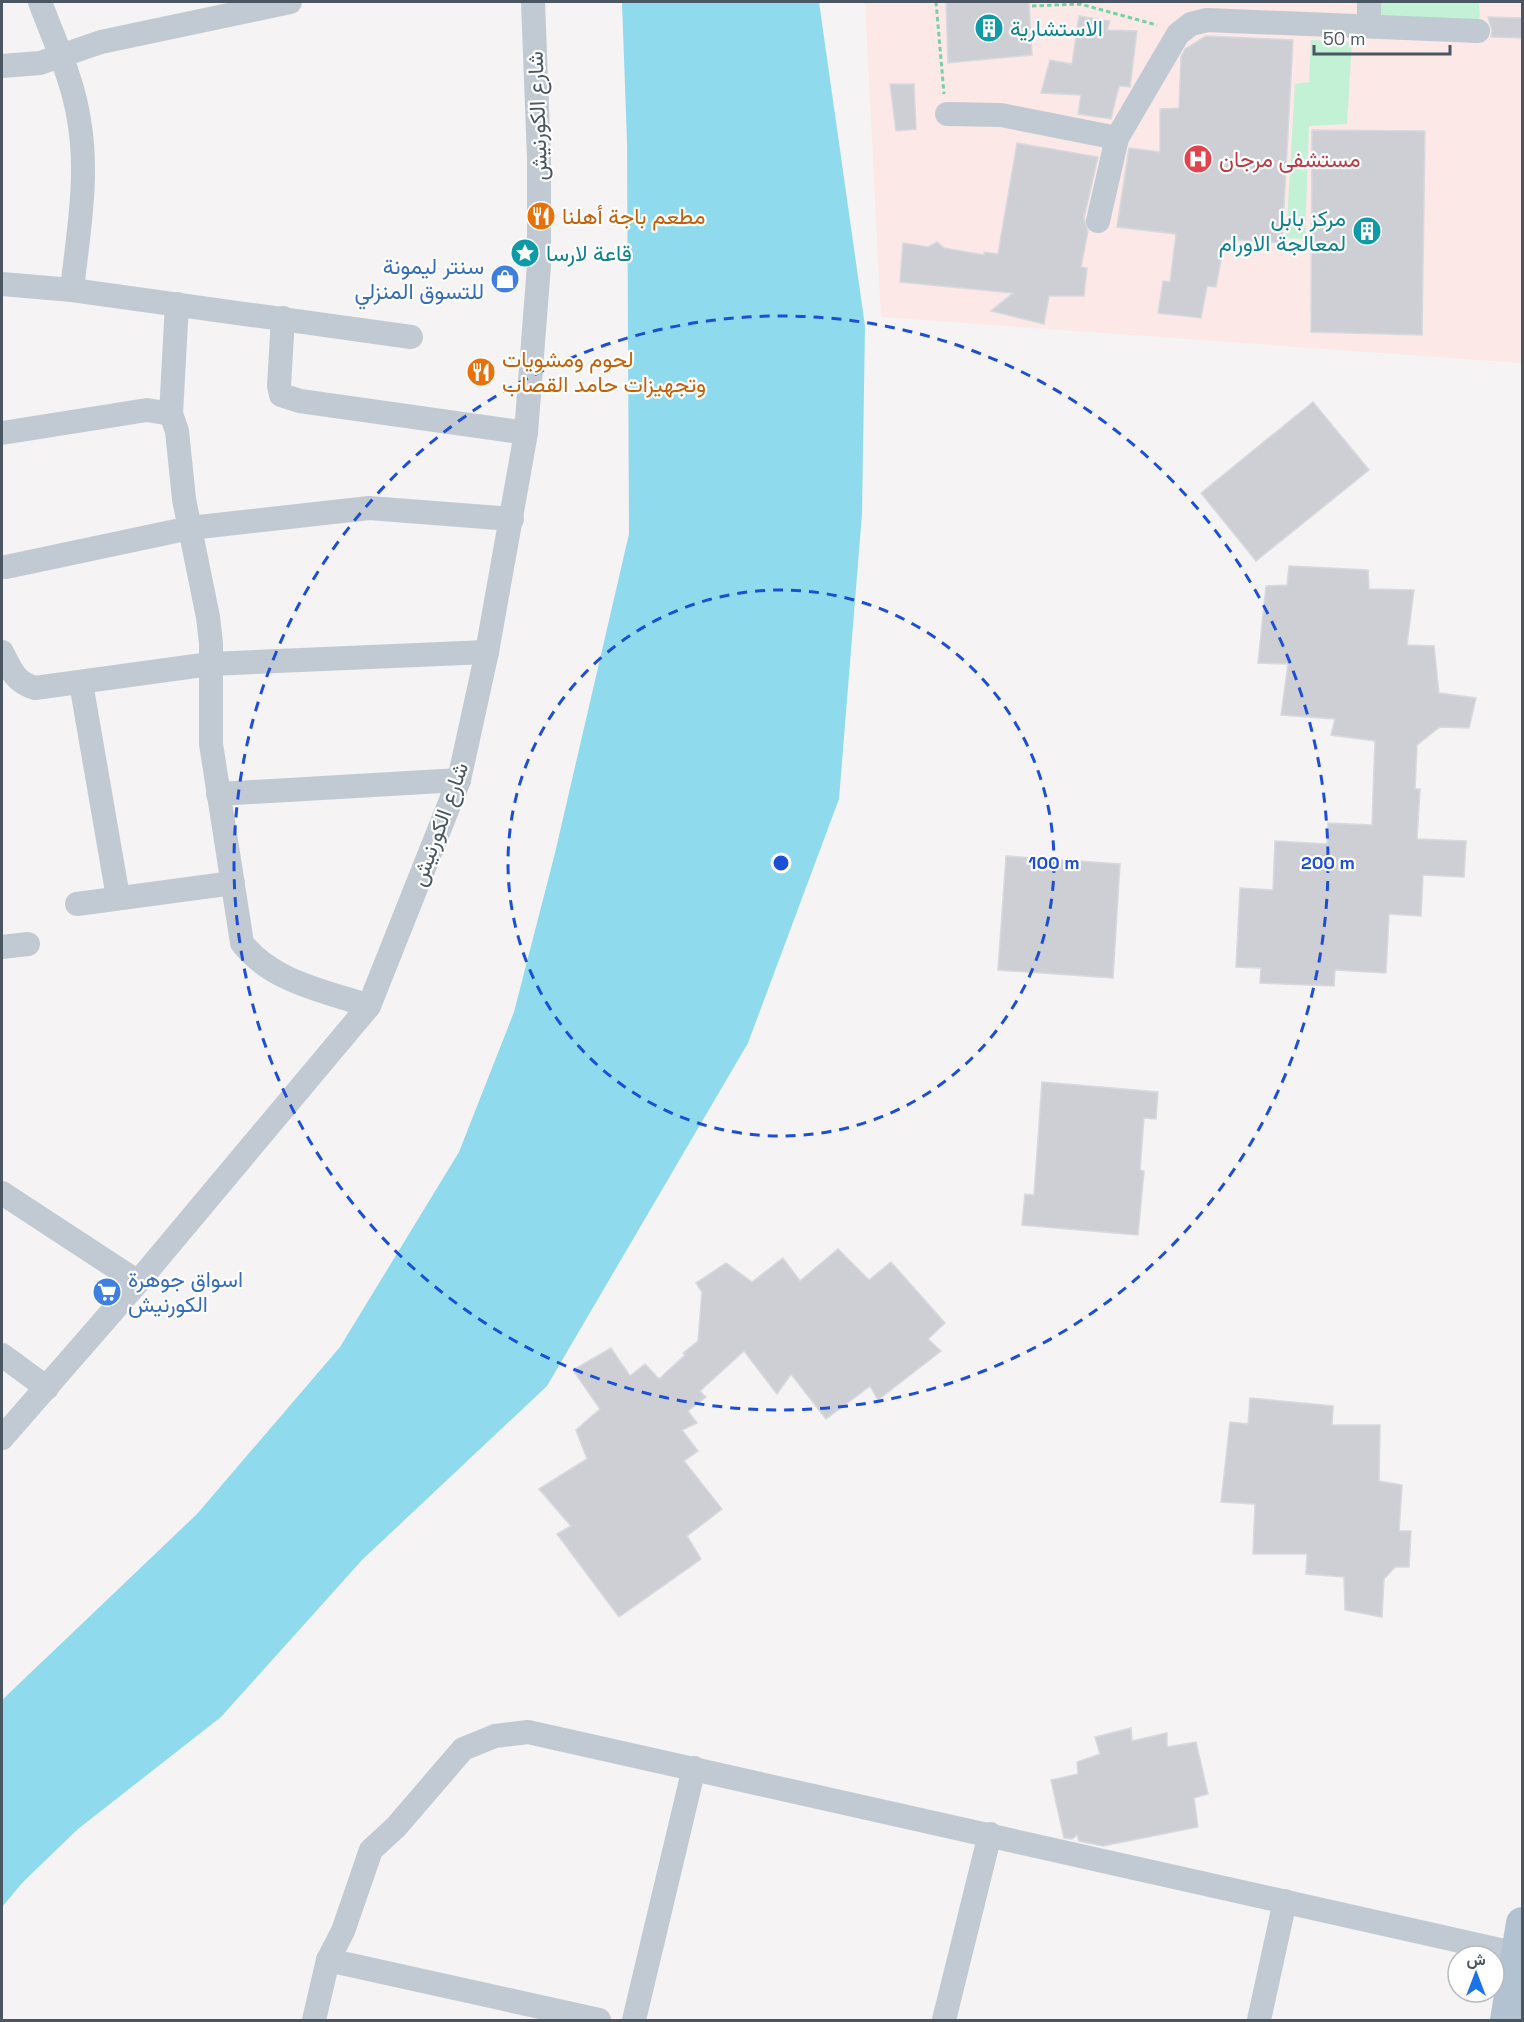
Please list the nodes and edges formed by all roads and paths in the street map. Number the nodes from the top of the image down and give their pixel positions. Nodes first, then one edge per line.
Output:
1 (40, 2) edge
2 (290, 2) edge
3 (533, 2) edge
4 (936, 2) edge
5 (1370, 2) edge
6 (1081, 3) edge
7 (1032, 6) dead end
8 (1263, 11) edge
9 (1157, 25) dead end
10 (1369, 26) junction
11 (1478, 31) dead end
12 (61, 57) junction
13 (2, 66) edge
14 (946, 114) joint
15 (1117, 138) junction
16 (1098, 221) dead end
17 (2, 284) edge
18 (72, 290) junction
19 (177, 304) junction
20 (283, 318) junction
21 (411, 337) dead end
22 (171, 414) junction
23 (2, 433) edge
24 (526, 433) junction
25 (512, 519) junction
26 (190, 528) junction
27 (6, 567) dead end
28 (2, 652) edge
29 (487, 652) junction
30 (210, 664) junction
31 (81, 683) junction
32 (459, 780) junction
33 (218, 794) junction
34 (232, 883) junction
35 (118, 897) junction
36 (77, 904) dead end
37 (28, 944) dead end
38 (2, 947) edge
39 (369, 1006) junction
40 (2, 1193) edge
41 (138, 1282) junction
42 (2, 1355) edge
43 (47, 1388) junction
44 (2, 1438) edge
45 (694, 1768) junction
46 (990, 1834) junction
47 (1285, 1901) junction
48 (1522, 1923) edge
49 (1518, 1954) junction
50 (328, 1960) junction
51 (314, 2020) edge
52 (599, 2020) edge
53 (634, 2020) edge
54 (944, 2020) edge
55 (1259, 2020) edge
56 (1506, 2020) edge

1 - 12 street
2 - 12 street
3 - 24 street, شارع الكورنيش
4 - 14 path
5 - 10 street
6 - 7 path
6 - 9 path
8 - 10 street
8 - 15 street
10 - 11 street
12 - 13 street
12 - 18 street
14 - 15 street
15 - 16 street
17 - 18 street
18 - 19 street
19 - 20 street
19 - 22 street
20 - 21 street
20 - 24 street
22 - 23 street
22 - 26 street
24 - 25 street, شارع الكورنيش
25 - 26 street
25 - 29 street, شارع الكورنيش
26 - 27 street
26 - 30 street
28 - 31 street
29 - 30 street
29 - 32 street, شارع الكورنيش
30 - 31 street
30 - 33 street
31 - 35 street
32 - 33 street
32 - 39 street, شارع الكورنيش
33 - 34 street
34 - 35 street
34 - 39 street
35 - 36 street
37 - 38 street
39 - 41 street, شارع الكورنيش
40 - 41 street
41 - 43 street, شارع الكورنيش
42 - 43 street
43 - 44 street, شارع الكورنيش
45 - 46 street
45 - 50 street
45 - 53 street
46 - 47 street
46 - 54 street
47 - 49 street
47 - 55 street
48 - 49 main road
49 - 56 main road
50 - 51 street
50 - 52 street

